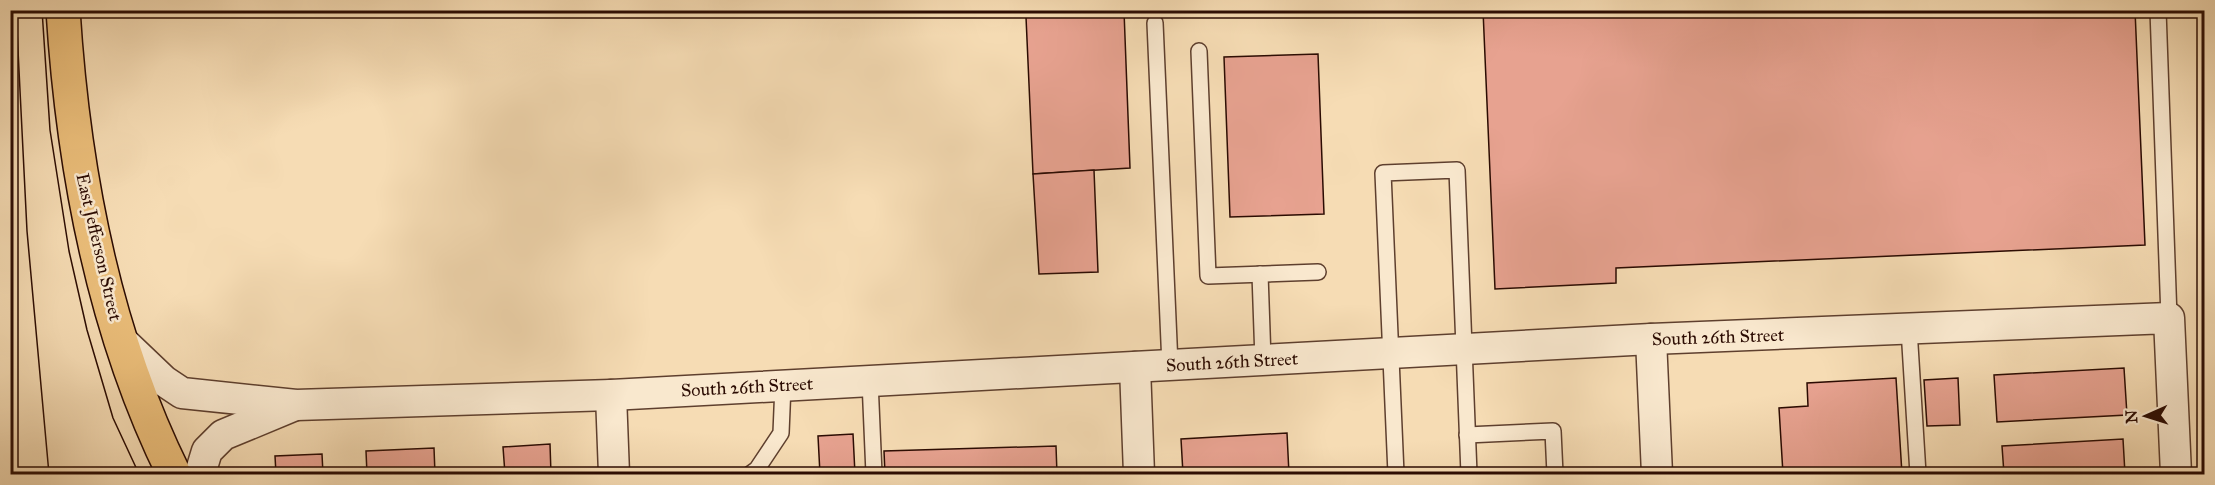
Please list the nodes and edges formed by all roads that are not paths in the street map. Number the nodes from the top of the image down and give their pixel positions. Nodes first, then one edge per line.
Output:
1 (63, 10) edge
2 (2158, 10) edge
3 (1155, 23) dead end
4 (1200, 51) dead end
5 (1318, 272) dead end
6 (1260, 274) junction
7 (2169, 318) junction
8 (1909, 329) junction
9 (1652, 339) junction
10 (122, 341) junction
11 (1464, 350) junction
12 (1391, 353) junction
13 (1263, 360) junction
14 (1170, 365) junction
15 (1135, 367) junction
16 (870, 381) junction
17 (783, 385) junction
18 (611, 395) junction
19 (296, 405) junction
20 (1467, 435) junction
21 (174, 474) edge
22 (200, 474) edge
23 (614, 474) edge
24 (750, 474) edge
25 (874, 474) edge
26 (1139, 474) edge
27 (1396, 474) edge
28 (1469, 474) edge
29 (1555, 474) edge
30 (1657, 474) edge
31 (1918, 474) edge
32 (2176, 474) edge

1 - 10 main road, East Jefferson Street
2 - 7 lane
3 - 14 lane
4 - 6 lane
5 - 6 lane
6 - 13 lane
7 - 8 street, South 26th Street
7 - 32 street
8 - 9 street, South 26th Street
8 - 31 lane
9 - 11 street, South 26th Street
9 - 30 street
10 - 19 street, South 26th Street
10 - 21 main road, East Jefferson Street
11 - 12 street, South 26th Street
11 - 12 lane
11 - 20 lane
12 - 13 street, South 26th Street
12 - 27 lane
13 - 14 street, South 26th Street
14 - 15 street, South 26th Street
15 - 16 street, South 26th Street
15 - 26 street
16 - 17 street, South 26th Street
16 - 25 lane
17 - 18 street, South 26th Street
17 - 24 lane
18 - 19 street, South 26th Street
18 - 23 street
19 - 22 street, South 26th Street
20 - 28 lane
20 - 29 lane

